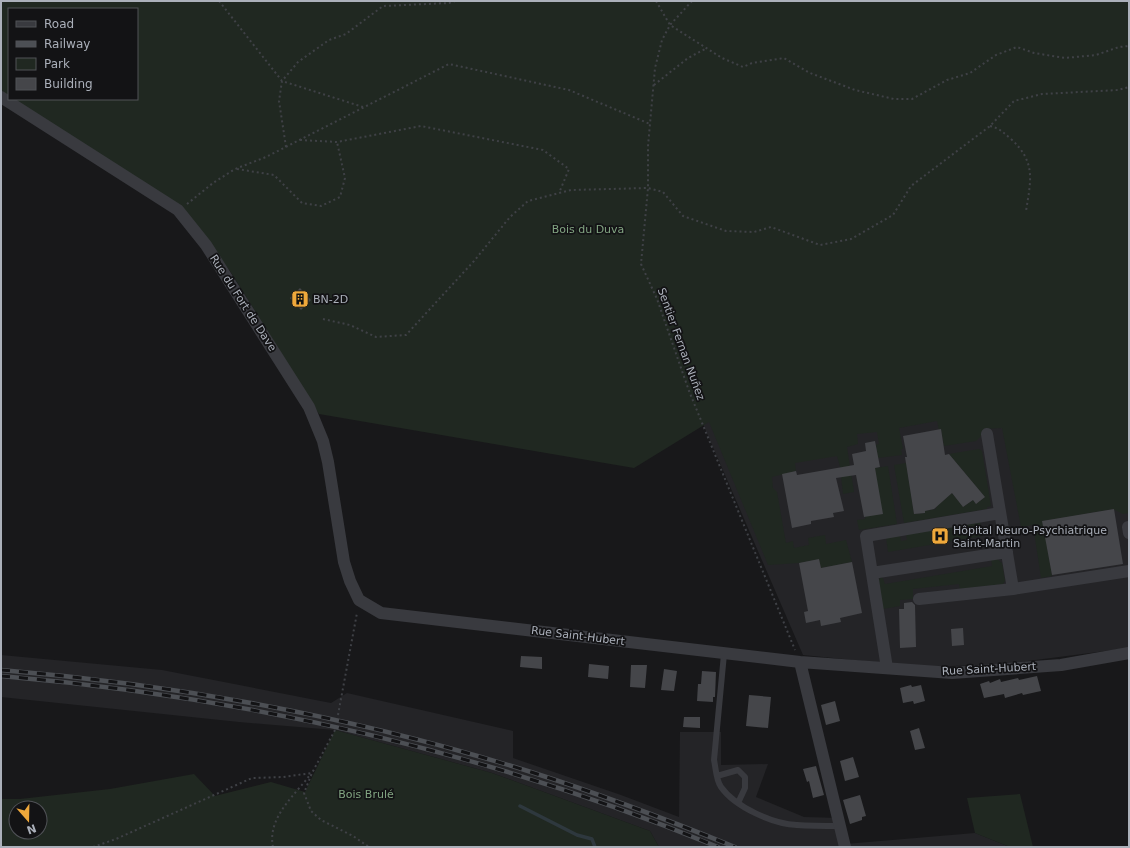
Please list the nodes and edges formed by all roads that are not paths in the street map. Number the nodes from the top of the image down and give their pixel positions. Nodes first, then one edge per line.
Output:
1 (1, 97) edge
2 (987, 434) dead end
3 (1000, 513) junction
4 (1129, 527) edge
5 (1129, 533) edge
6 (1007, 552) junction
7 (1129, 572) edge
8 (872, 573) junction
9 (1013, 589) junction
10 (919, 599) dead end
11 (359, 600) joint
12 (1129, 653) edge
13 (724, 654) junction
14 (800, 662) junction
15 (887, 668) junction
16 (717, 776) junction
17 (738, 803) junction
18 (840, 826) junction
19 (845, 847) edge

1 - 11 street, Rue du Fort de Dave
2 - 3 street
3 - 6 street
3 - 8 street
4 - 5 street
6 - 8 street
6 - 9 street
7 - 9 street
8 - 15 street
9 - 10 street
11 - 13 street, Rue Saint-Hubert
12 - 15 street, Rue Saint-Hubert
13 - 14 street, Rue Saint-Hubert
13 - 16 lane
14 - 15 street, Rue Saint-Hubert
14 - 18 street
16 - 17 lane
16 - 17 lane
17 - 18 lane
18 - 19 street

